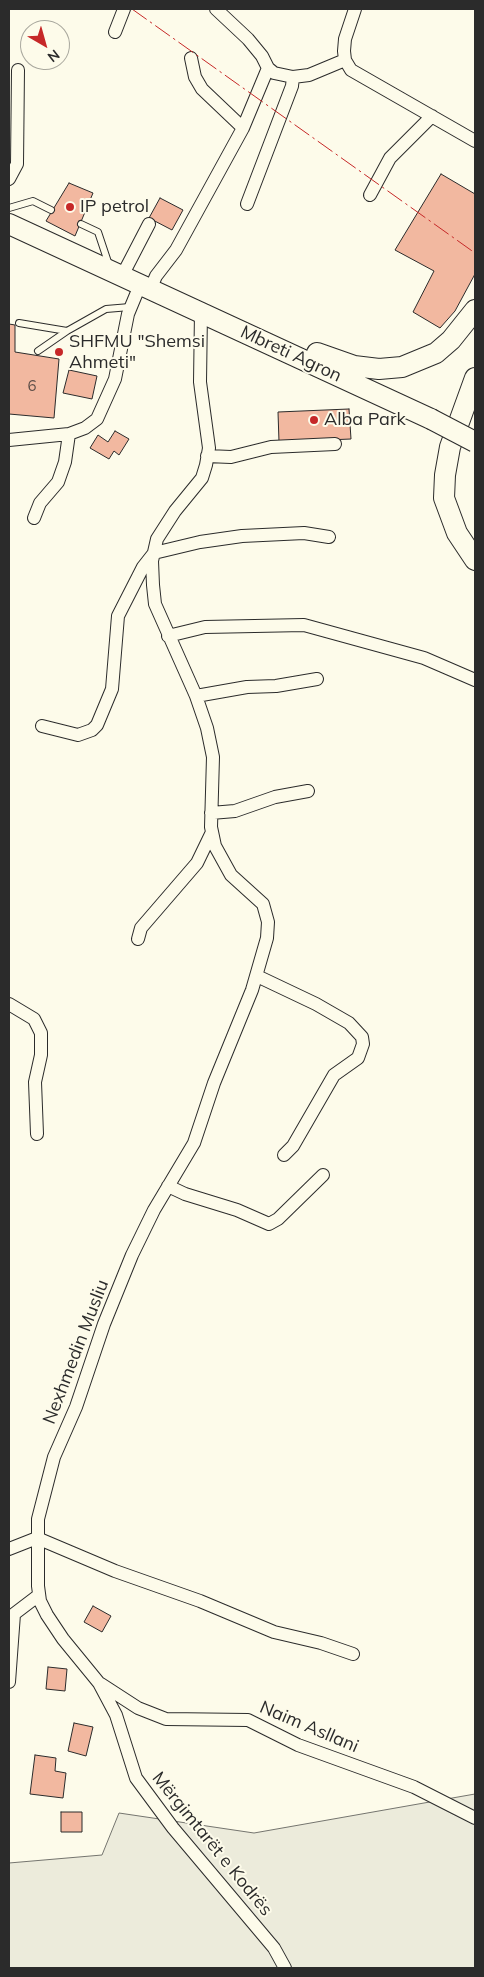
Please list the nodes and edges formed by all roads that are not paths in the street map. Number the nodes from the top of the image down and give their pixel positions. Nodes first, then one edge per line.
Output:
1 (124, 9) edge
2 (216, 9) edge
3 (355, 9) edge
4 (115, 32) dead end
5 (191, 58) dead end
6 (345, 60) junction
7 (268, 68) junction
8 (18, 70) dead end
9 (293, 77) junction
10 (432, 116) junction
11 (243, 128) junction
12 (475, 141) edge
13 (9, 179) edge
14 (370, 195) dead end
15 (247, 204) dead end
16 (9, 208) edge
17 (51, 210) dead end
18 (9, 224) edge
19 (81, 224) dead end
20 (148, 224) dead end
21 (116, 274) junction
22 (145, 287) junction
23 (130, 307) junction
24 (475, 310) edge
25 (201, 312) junction
26 (19, 323) dead end
27 (67, 331) junction
28 (263, 340) junction
29 (38, 351) dead end
30 (475, 378) edge
31 (69, 434) junction
32 (9, 440) edge
33 (475, 442) edge
34 (335, 444) dead end
35 (207, 456) junction
36 (34, 518) dead end
37 (329, 537) dead end
38 (471, 552) edge
39 (154, 553) junction
40 (168, 636) junction
41 (317, 679) dead end
42 (475, 680) edge
43 (196, 696) junction
44 (42, 726) dead end
45 (308, 791) dead end
46 (211, 813) junction
47 (212, 832) junction
48 (138, 940) dead end
49 (257, 976) junction
50 (9, 1004) edge
51 (36, 1134) dead end
52 (284, 1156) dead end
53 (323, 1175) dead end
54 (168, 1186) junction
55 (37, 1538) junction
56 (9, 1549) edge
57 (39, 1596) junction
58 (353, 1654) dead end
59 (9, 1682) edge
60 (99, 1682) junction
61 (475, 1818) edge
62 (285, 1968) edge

1 - 4 street
2 - 7 street
3 - 6 street
5 - 11 street
6 - 9 street
6 - 10 street
7 - 9 street
7 - 11 street
8 - 13 street
9 - 15 street
10 - 12 street
10 - 14 street
11 - 22 street
16 - 17 lane
18 - 21 main road, Mbreti Agron
19 - 21 lane
20 - 21 street
21 - 22 main road, Mbreti Agron
22 - 23 street
22 - 25 main road, Mbreti Agron
23 - 27 lane
23 - 31 street
24 - 28 main road
25 - 28 main road, Mbreti Agron
25 - 35 street, Nexhmedin Musliu
26 - 27 lane
27 - 29 lane
28 - 33 main road, Mbreti Agron, bridge
30 - 38 main road
31 - 32 street
31 - 36 street
34 - 35 street
35 - 39 street, Nexhmedin Musliu
37 - 39 street
39 - 40 street, Nexhmedin Musliu
39 - 44 street, Nexhmedin Musliu
40 - 42 street
40 - 43 street, Nexhmedin Musliu
41 - 43 street
43 - 46 street, Nexhmedin Musliu
45 - 46 street
46 - 47 street, Nexhmedin Musliu
47 - 48 street, Nexhmedin Musliu
47 - 49 street, Nexhmedin Musliu
49 - 52 street
49 - 54 street, Nexhmedin Musliu
50 - 51 street
53 - 54 street
54 - 55 street, Nexhmedin Musliu
55 - 56 street
55 - 57 street, Nexhmedin Musliu
55 - 58 street
57 - 59 street
57 - 60 street, Nexhmedin Musliu
60 - 61 street, Naim Asllani
60 - 62 street, Mërgimtarët e Kodrës

